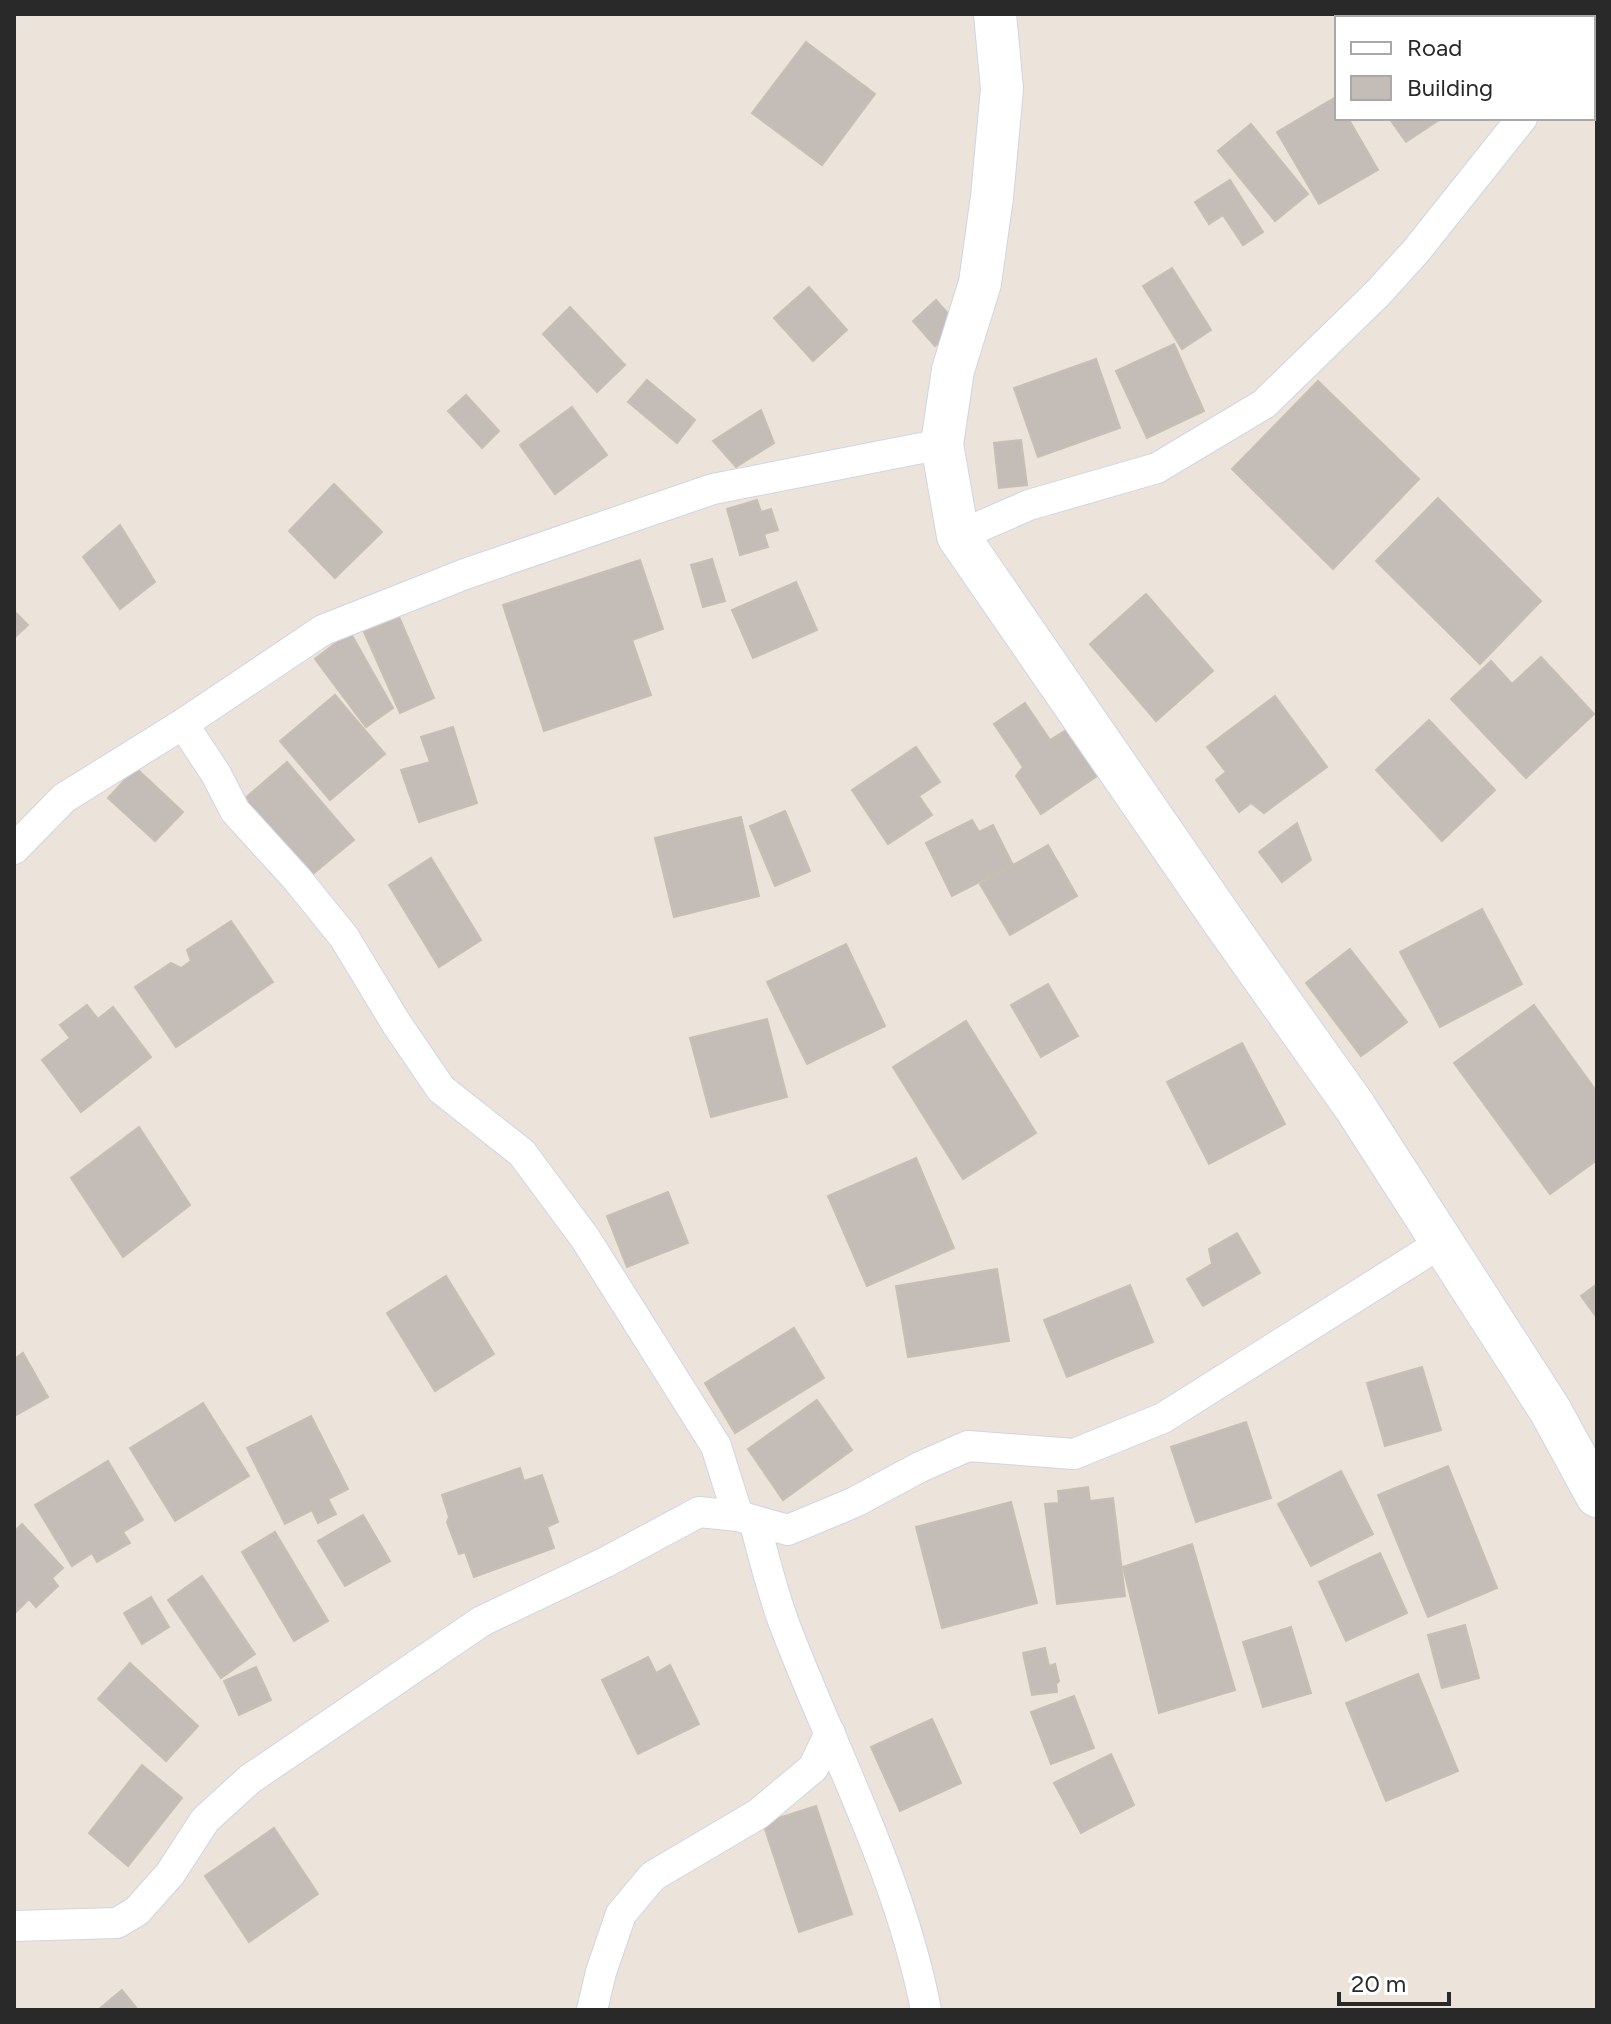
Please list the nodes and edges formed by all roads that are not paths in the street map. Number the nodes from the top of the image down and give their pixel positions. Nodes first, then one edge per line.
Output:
1 (995, 14) edge
2 (1520, 120) edge
3 (942, 444) junction
4 (958, 536) junction
5 (183, 724) junction
6 (14, 849) edge
7 (1444, 1241) junction
8 (1597, 1496) edge
9 (746, 1519) junction
10 (830, 1733) junction
11 (14, 1926) edge
12 (592, 2010) edge
13 (926, 2010) edge

1 - 3 street
2 - 4 street
3 - 4 street
3 - 5 street
4 - 7 street
5 - 6 street
5 - 9 street
7 - 8 street
7 - 9 street
9 - 10 street
9 - 11 street
10 - 12 street
10 - 13 street

